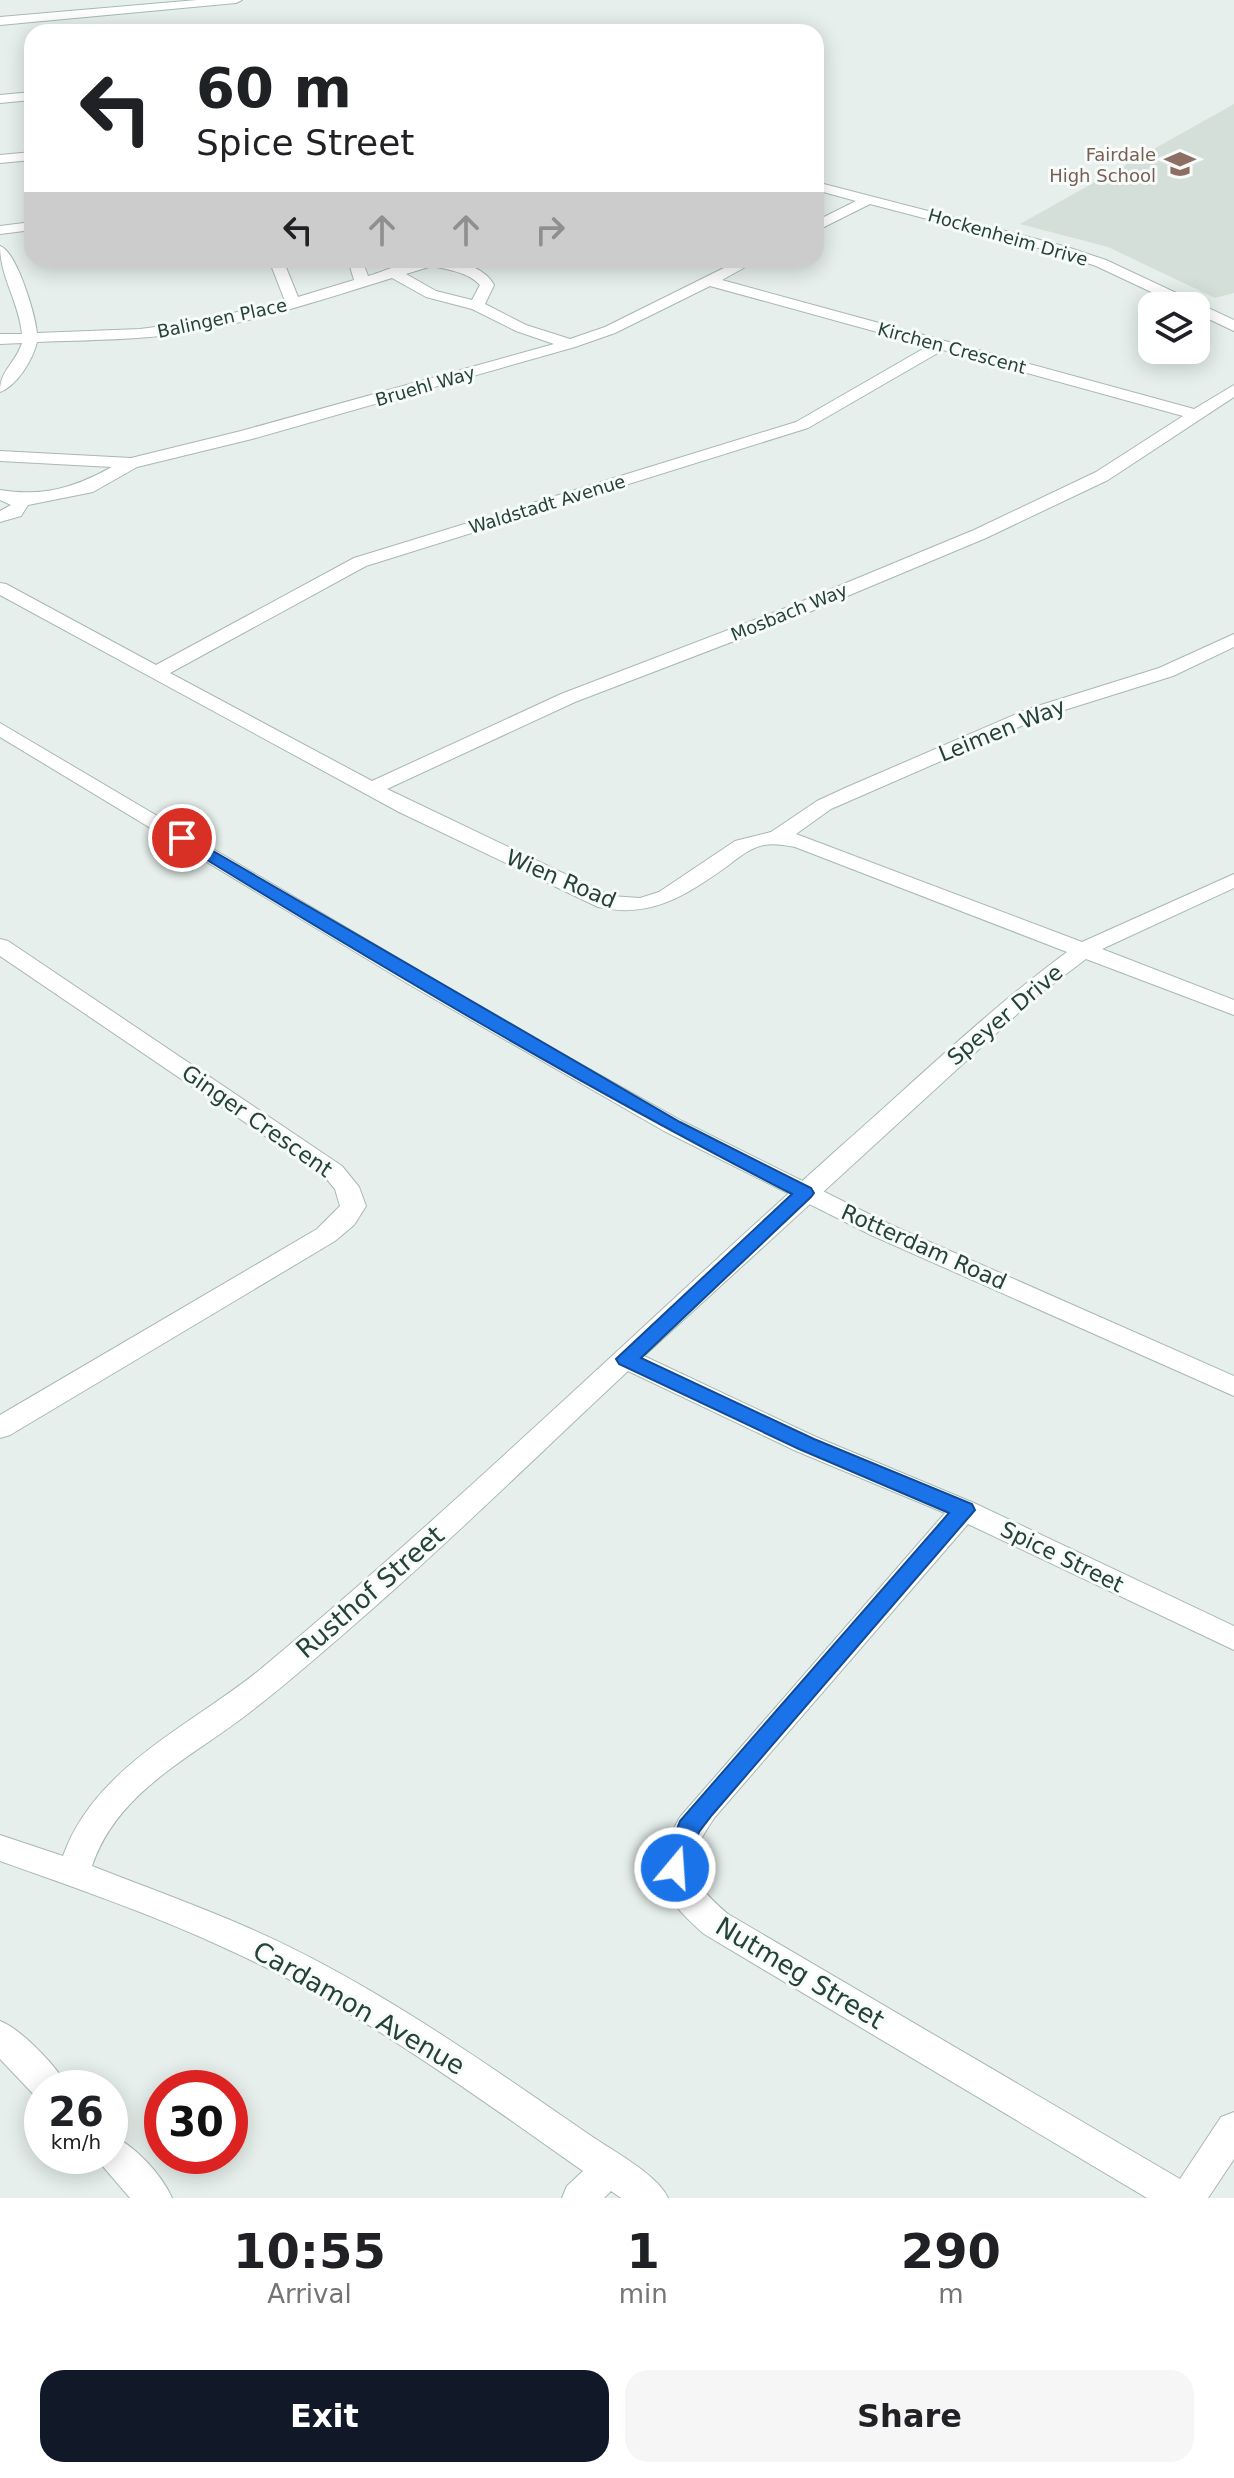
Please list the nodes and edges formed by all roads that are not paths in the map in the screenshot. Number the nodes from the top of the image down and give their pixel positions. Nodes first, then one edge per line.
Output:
1 (236, 0) edge
2 (0, 21) edge
3 (24, 97) edge
4 (0, 99) edge
5 (24, 157) edge
6 (0, 159) edge
7 (824, 188) edge
8 (870, 199) junction
9 (824, 223) edge
10 (24, 227) edge
11 (0, 230) edge
12 (0, 250) edge
13 (277, 268) edge
14 (358, 268) edge
15 (416, 268) edge
16 (459, 268) edge
17 (735, 268) edge
18 (397, 275) junction
19 (709, 281) junction
20 (363, 284) junction
21 (1164, 292) edge
22 (294, 303) junction
23 (477, 306) junction
24 (1210, 315) edge
25 (1234, 326) edge
26 (31, 338) junction
27 (0, 339) edge
28 (570, 344) junction
29 (941, 345) junction
30 (0, 387) edge
31 (1234, 390) edge
32 (1197, 415) junction
33 (0, 456) edge
34 (131, 463) junction
35 (0, 495) edge
36 (20, 501) junction
37 (0, 517) edge
38 (0, 588) edge
39 (1234, 640) edge
40 (157, 672) junction
41 (0, 729) edge
42 (371, 789) junction
43 (778, 837) junction
44 (1234, 880) edge
45 (0, 946) edge
46 (1085, 949) junction
47 (1234, 1008) edge
48 (804, 1193) junction
49 (676, 1312) joint
50 (626, 1359) junction
51 (1234, 1387) edge
52 (4, 1420) edge
53 (964, 1510) junction
54 (1234, 1639) edge
55 (0, 1848) edge
56 (73, 1873) junction
57 (0, 2036) edge
58 (33, 2070) edge
59 (1234, 2128) edge
60 (610, 2168) junction
61 (128, 2170) edge
62 (154, 2198) edge
63 (580, 2198) edge
64 (650, 2198) edge
65 (1180, 2198) edge
66 (1188, 2198) edge

1 - 2 street
3 - 4 street
5 - 6 street
7 - 8 street, Hockenheim Drive
8 - 9 street
8 - 21 street, Hockenheim Drive
10 - 11 street
12 - 26 street
13 - 22 street
14 - 20 street
15 - 18 street, Balingen Place
16 - 23 street
17 - 19 street
18 - 20 street, Balingen Place
18 - 23 street
19 - 28 street, Bruehl Way
19 - 29 street, Kirchen Crescent
20 - 22 street, Balingen Place
22 - 26 street, Balingen Place
23 - 28 street
24 - 25 street, Hockenheim Drive
26 - 27 street, Balingen Place
26 - 30 street
28 - 34 street, Bruehl Way
29 - 32 street, Kirchen Crescent
29 - 40 street, Waldstadt Avenue
31 - 32 street
32 - 42 street, Mosbach Way
33 - 34 street, Bruehl Way
34 - 36 street, Bruehl Way
35 - 36 street
36 - 37 street
38 - 40 street, Wien Road
39 - 43 street, Leimen Way
40 - 42 street, Wien Road
41 - 48 street, Rotterdam Road
42 - 43 street, Wien Road
43 - 46 street, Wien Road
44 - 46 street, Speyer Drive
45 - 52 street, Ginger Crescent
46 - 47 street, Wien Road
46 - 48 street, Speyer Drive
48 - 49 street, Speyer Drive
48 - 51 street, Rotterdam Road
49 - 50 street, Rusthof Street
50 - 53 street, Spice Street
50 - 56 street, Rusthof Street
53 - 54 street, Spice Street
53 - 65 street, Nutmeg Street
55 - 56 street, Cardamon Avenue
56 - 60 street, Cardamon Avenue
57 - 58 street
59 - 66 street
60 - 63 street
60 - 64 street, Cardamon Avenue
61 - 62 street

